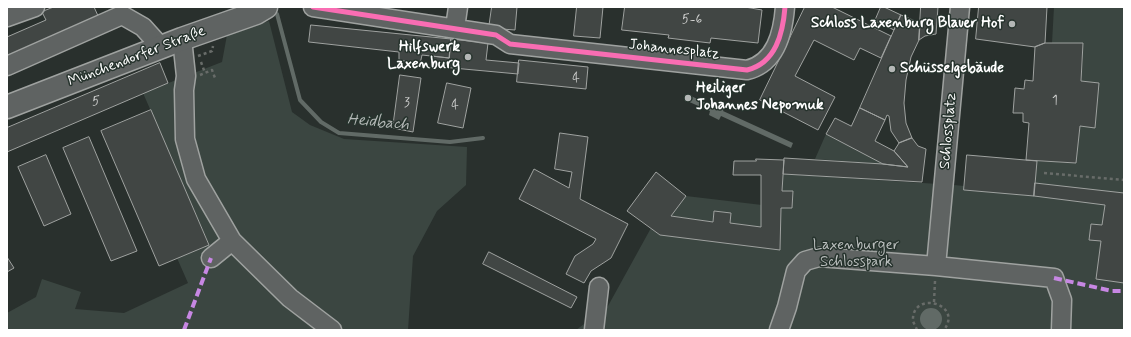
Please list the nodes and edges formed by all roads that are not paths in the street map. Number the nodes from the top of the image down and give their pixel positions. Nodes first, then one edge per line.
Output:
1 (266, 7) edge
2 (313, 7) edge
3 (458, 7) edge
4 (785, 7) edge
5 (960, 7) edge
6 (29, 8) edge
7 (119, 11) edge
8 (7, 17) edge
9 (455, 28) junction
10 (182, 39) junction
11 (161, 47) junction
12 (7, 66) edge
13 (7, 107) edge
14 (232, 241) junction
15 (211, 258) dead end
16 (936, 266) junction
17 (599, 287) dead end
18 (332, 330) edge
19 (594, 330) edge
20 (779, 330) edge
21 (1061, 330) edge

1 - 10 main road, Münchendorfer Straße
2 - 9 street
3 - 9 street
4 - 9 street, Johannesplatz
5 - 16 street, Schlossplatz
6 - 8 street
7 - 11 street
7 - 12 street
10 - 11 main road, Münchendorfer Straße
10 - 14 street
11 - 13 main road, Münchendorfer Straße
14 - 15 street
14 - 18 street
16 - 20 street
16 - 21 street
17 - 19 street

